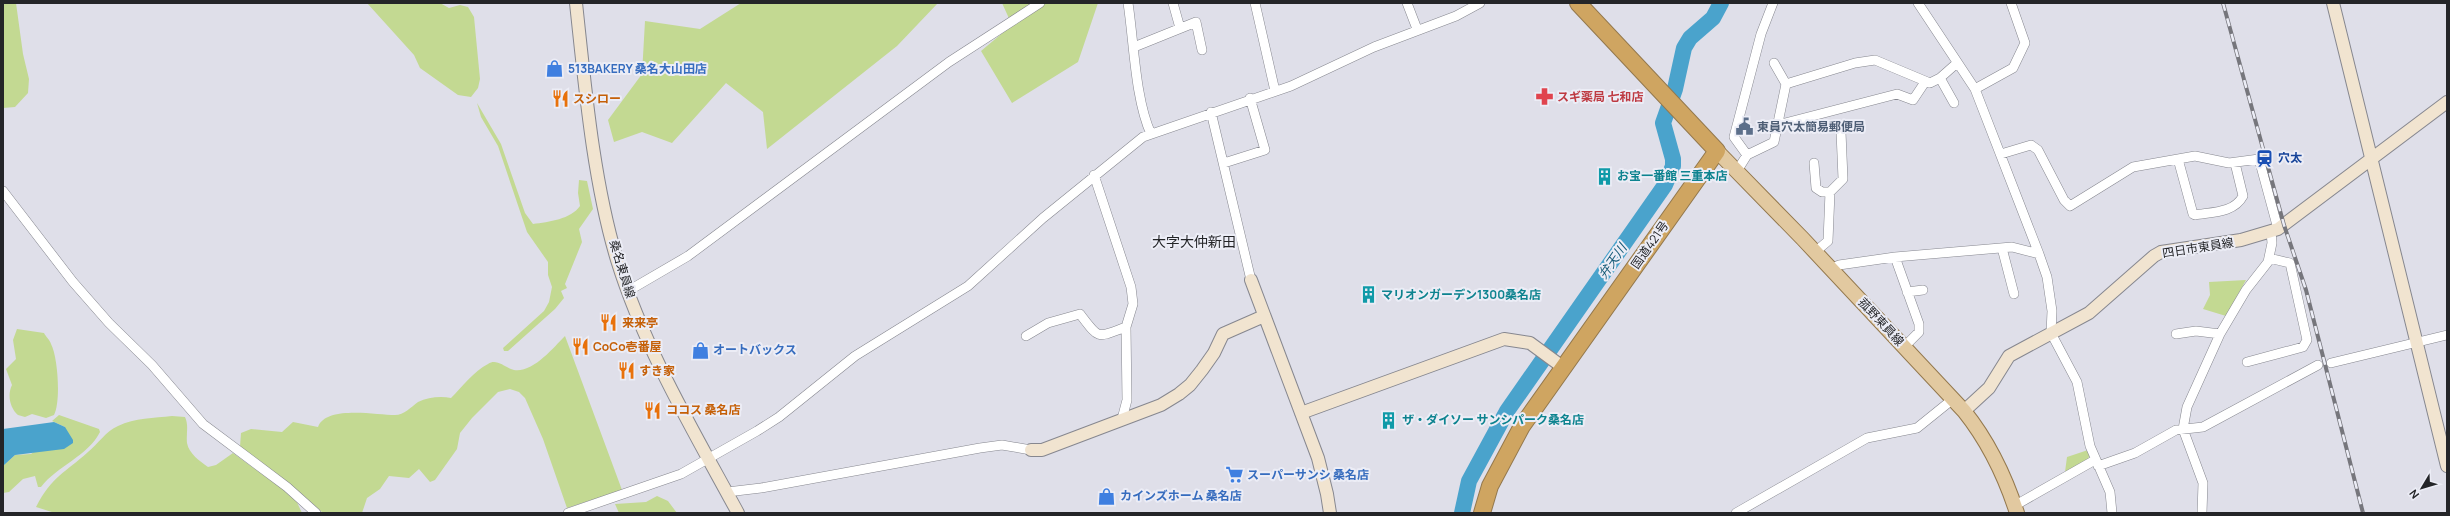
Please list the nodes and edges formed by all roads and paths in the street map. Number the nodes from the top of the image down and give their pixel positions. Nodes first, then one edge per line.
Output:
1 (576, 3) edge
2 (1040, 3) edge
3 (1128, 3) edge
4 (1173, 3) edge
5 (1255, 3) edge
6 (1407, 3) edge
7 (1480, 3) edge
8 (1578, 3) edge
9 (1773, 3) edge
10 (1918, 3) edge
11 (2011, 3) edge
12 (2333, 3) edge
13 (1180, 28) junction
14 (1417, 28) junction
15 (1134, 46) junction
16 (1202, 50) dead end
17 (1957, 63) junction
18 (1774, 64) dead end
19 (1940, 78) junction
20 (1925, 82) junction
21 (1786, 84) junction
22 (1975, 89) junction
23 (1275, 91) junction
24 (1250, 98) junction
25 (2447, 102) edge
26 (1954, 103) dead end
27 (1211, 112) junction
28 (1778, 125) junction
29 (1841, 132) dead end
30 (1151, 134) junction
31 (1717, 151) junction
32 (2001, 154) junction
33 (1747, 155) junction
34 (2178, 159) junction
35 (2372, 159) junction
36 (1224, 163) junction
37 (1814, 163) dead end
38 (2235, 163) junction
39 (1736, 171) junction
40 (1094, 175) junction
41 (3, 191) edge
42 (1830, 192) junction
43 (2274, 230) junction
44 (2002, 248) junction
45 (1815, 252) junction
46 (2039, 254) junction
47 (1895, 257) junction
48 (2269, 258) junction
49 (1831, 269) junction
50 (1251, 280) joint
51 (1923, 290) dead end
52 (628, 291) junction
53 (1907, 292) junction
54 (2014, 294) dead end
55 (1264, 316) junction
56 (1126, 327) junction
57 (2051, 333) junction
58 (2176, 334) dead end
59 (2220, 334) junction
60 (2447, 335) edge
61 (1026, 336) dead end
62 (2416, 342) junction
63 (1904, 347) junction
64 (2248, 362) dead end
65 (2331, 363) dead end
66 (1558, 364) junction
67 (2318, 365) dead end
68 (1953, 399) junction
69 (1964, 411) junction
70 (1301, 413) junction
71 (1122, 419) junction
72 (2183, 429) junction
73 (1031, 450) joint
74 (710, 460) junction
75 (2096, 463) junction
76 (2447, 466) edge
77 (727, 492) junction
78 (2016, 509) edge
79 (316, 513) edge
80 (568, 513) edge
81 (738, 513) edge
82 (1330, 513) edge
83 (1482, 513) edge
84 (1736, 513) edge
85 (2112, 513) edge
86 (2202, 513) edge

1 - 52 street, 桑名東員線
2 - 52 street
3 - 15 street
4 - 13 street
5 - 23 street
6 - 14 street
7 - 14 street
8 - 31 highway
9 - 33 street
10 - 17 street
11 - 22 street
12 - 35 street
13 - 15 street
13 - 16 street
14 - 23 street
15 - 30 street
17 - 19 street
17 - 22 street
18 - 21 street
19 - 20 street
19 - 26 street
20 - 21 street
20 - 28 street
21 - 28 street
22 - 32 street
23 - 24 street
24 - 27 street
24 - 36 street
25 - 35 street, 四日市東員線
27 - 30 street
27 - 36 street
28 - 33 street
29 - 42 street
30 - 40 street
31 - 39 main road, 菰野東員線
31 - 66 highway, 国道421号
32 - 34 street
32 - 46 street
33 - 39 street
34 - 38 street
34 - 38 street
35 - 43 street, 四日市東員線
35 - 62 street
36 - 50 street
37 - 42 street
38 - 43 street
39 - 45 main road, 菰野東員線
40 - 56 street
40 - 74 street
41 - 79 street
42 - 45 street
43 - 48 street
43 - 57 street, 四日市東員線
44 - 46 street
44 - 47 street
44 - 54 street
45 - 49 main road, 菰野東員線
46 - 57 street
47 - 49 street
47 - 53 street
48 - 59 street
48 - 64 street
49 - 63 main road, 菰野東員線
50 - 55 street
51 - 53 street
52 - 74 street, 桑名東員線
53 - 63 street
55 - 70 street
55 - 71 street
56 - 61 street
56 - 71 street
57 - 69 street, 四日市東員線
57 - 75 street
58 - 59 street
59 - 72 street
60 - 62 street
62 - 65 street
62 - 76 street
63 - 68 main road, 菰野東員線
66 - 70 street
66 - 83 highway, 国道421号
67 - 72 street
68 - 69 main road, 菰野東員線
68 - 84 street
69 - 78 main road, 菰野東員線
70 - 82 street
71 - 73 street
72 - 75 street
72 - 86 street
73 - 77 street
74 - 77 street, 桑名東員線
74 - 80 street
75 - 78 street
75 - 85 street
77 - 81 street, 桑名東員線

